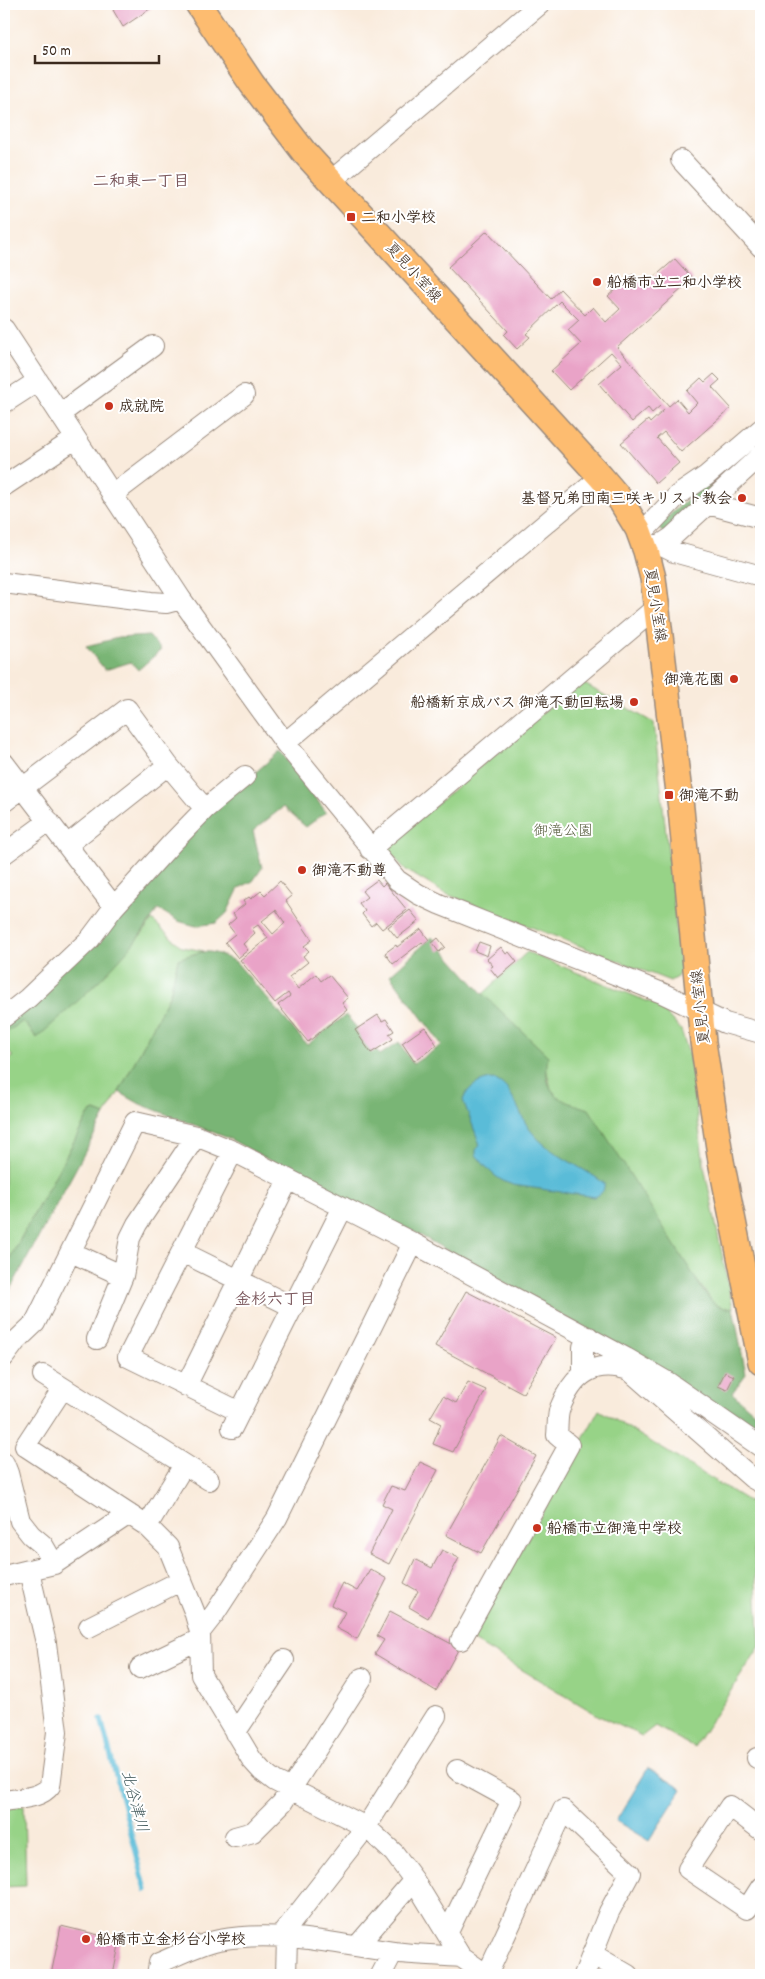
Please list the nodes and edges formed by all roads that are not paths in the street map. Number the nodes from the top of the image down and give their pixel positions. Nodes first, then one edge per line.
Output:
1 (198, 4) edge
2 (540, 4) edge
3 (681, 160) dead end
4 (331, 181) junction
5 (761, 247) edge
6 (4, 329) edge
7 (153, 346) dead end
8 (38, 381) junction
9 (244, 395) dead end
10 (4, 403) edge
11 (60, 414) junction
12 (761, 429) edge
13 (75, 439) junction
14 (761, 457) edge
15 (601, 477) junction
16 (4, 486) edge
17 (112, 495) junction
18 (708, 504) junction
19 (761, 518) edge
20 (648, 542) junction
21 (761, 576) edge
22 (4, 583) edge
23 (181, 599) junction
24 (658, 606) junction
25 (285, 743) junction
26 (4, 763) edge
27 (168, 764) junction
28 (245, 776) dead end
29 (23, 787) junction
30 (4, 802) edge
31 (205, 809) junction
32 (49, 821) junction
33 (67, 845) junction
34 (370, 849) junction
35 (4, 854) edge
36 (114, 907) junction
37 (699, 1011) junction
38 (4, 1017) edge
39 (761, 1033) edge
40 (196, 1136) junction
41 (233, 1152) junction
42 (288, 1180) junction
43 (343, 1208) junction
44 (413, 1243) junction
45 (71, 1252) junction
46 (182, 1252) junction
47 (123, 1276) junction
48 (238, 1280) junction
49 (293, 1308) junction
50 (589, 1337) junction
51 (97, 1339) dead end
52 (4, 1357) edge
53 (761, 1362) edge
54 (583, 1374) junction
55 (42, 1375) dead end
56 (186, 1386) junction
57 (63, 1388) junction
58 (761, 1448) edge
59 (4, 1463) edge
60 (184, 1465) junction
61 (209, 1480) dead end
62 (761, 1483) edge
63 (129, 1514) junction
64 (147, 1526) junction
65 (54, 1564) junction
66 (29, 1571) junction
67 (4, 1576) edge
68 (182, 1580) junction
69 (88, 1627) dead end
70 (200, 1636) junction
71 (461, 1640) dead end
72 (284, 1660) dead end
73 (140, 1668) dead end
74 (362, 1678) dead end
75 (436, 1716) dead end
76 (235, 1733) junction
77 (457, 1770) dead end
78 (292, 1789) junction
79 (4, 1800) edge
80 (366, 1827) junction
81 (761, 1830) edge
82 (235, 1837) dead end
83 (414, 1880) junction
84 (761, 1886) edge
85 (447, 1934) junction
86 (283, 1937) junction
87 (358, 1945) junction
88 (393, 1952) junction
89 (592, 1954) junction
90 (461, 1957) junction
91 (157, 1975) edge
92 (286, 1975) edge
93 (381, 1975) edge
94 (487, 1975) edge
95 (584, 1975) edge
96 (628, 1975) edge

1 - 4 main road, 夏見小室線
2 - 4 street
3 - 5 street
4 - 15 main road, 夏見小室線
6 - 8 street
7 - 11 street
8 - 10 street
8 - 11 street
9 - 17 street
11 - 13 street
12 - 20 street
13 - 16 street
13 - 17 street
14 - 18 street
15 - 20 main road, 夏見小室線
15 - 25 street
17 - 23 street
18 - 19 street
18 - 20 street
20 - 21 street
20 - 24 main road, 夏見小室線
22 - 23 street
23 - 25 street
24 - 34 street
24 - 37 main road, 夏見小室線
25 - 34 street
26 - 29 street
27 - 29 street
27 - 31 street
27 - 33 street
28 - 31 street
29 - 30 street
29 - 32 street
31 - 36 street
32 - 33 street
32 - 35 street
33 - 36 street
34 - 37 street
36 - 38 street
37 - 39 street
37 - 53 main road, 夏見小室線
40 - 41 street
40 - 45 street
40 - 47 street
41 - 42 street
41 - 46 street
42 - 43 street
42 - 48 street
43 - 44 street
43 - 49 street
44 - 50 street
44 - 70 street
45 - 47 street
45 - 52 street
46 - 48 street
46 - 56 street
47 - 51 street
48 - 49 street
48 - 56 street
49 - 56 street
50 - 54 street
50 - 58 street
54 - 62 street
54 - 71 street
55 - 57 street
57 - 60 street
57 - 63 street
59 - 65 street
60 - 61 street
60 - 64 street
63 - 64 street
63 - 65 street
64 - 68 street
65 - 66 street
66 - 67 street
66 - 79 street
68 - 69 street
68 - 70 street
70 - 73 street
70 - 76 street
72 - 76 street
74 - 78 street
75 - 80 street
76 - 78 street
77 - 85 street
78 - 80 street
78 - 82 street
80 - 83 street
80 - 86 street
81 - 84 street
83 - 85 street
83 - 87 street
85 - 90 street
86 - 87 street
86 - 91 street
86 - 92 street
87 - 88 street
88 - 90 street
88 - 93 street
89 - 94 street
89 - 95 street
89 - 96 street
90 - 94 street

